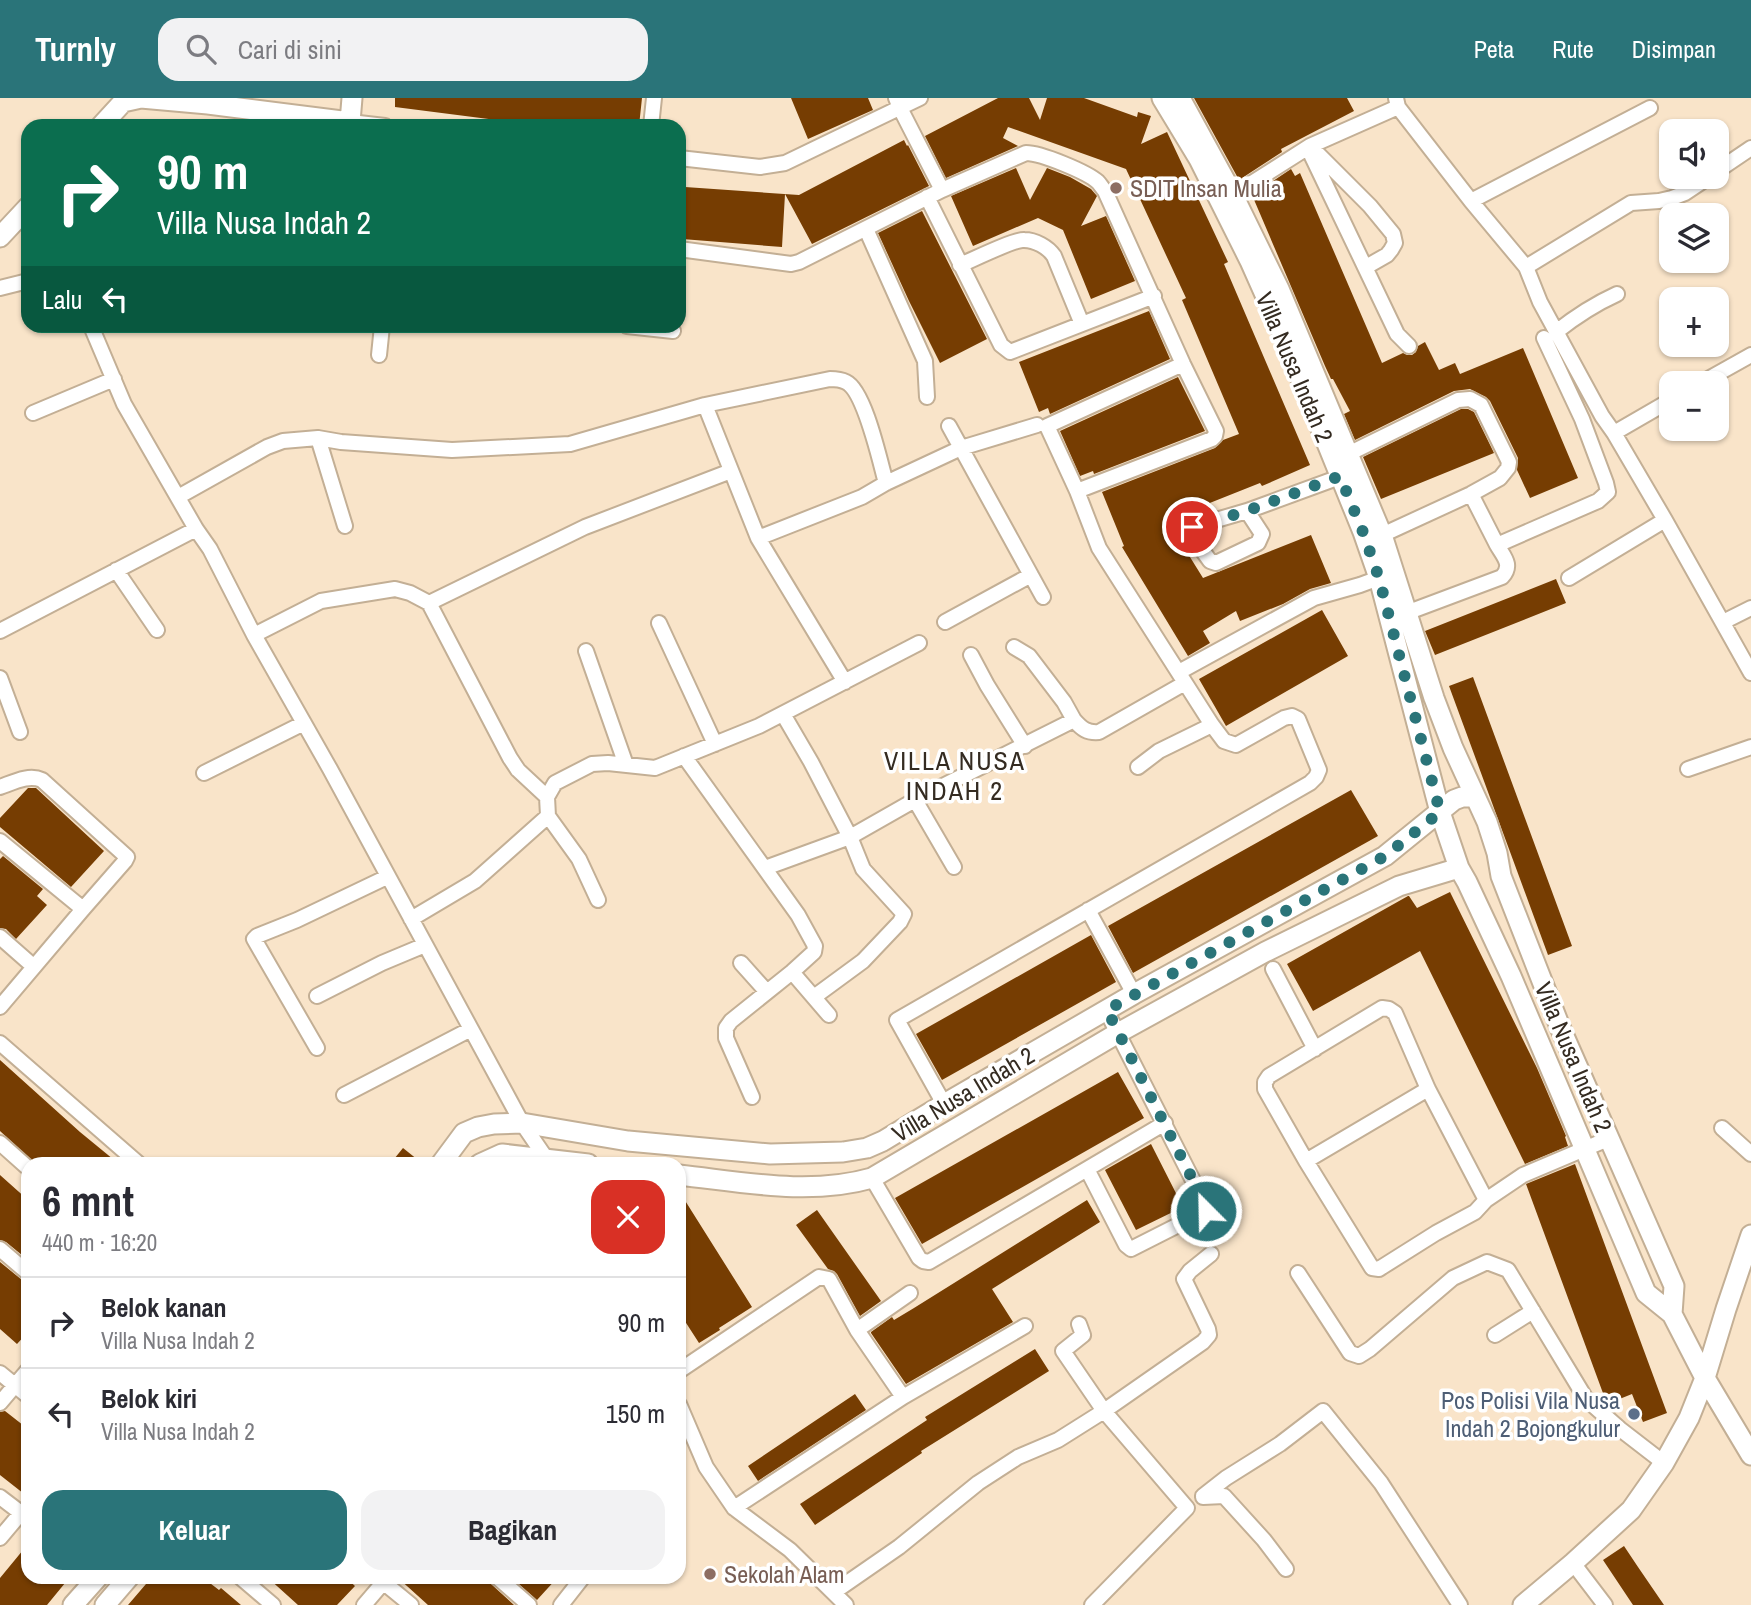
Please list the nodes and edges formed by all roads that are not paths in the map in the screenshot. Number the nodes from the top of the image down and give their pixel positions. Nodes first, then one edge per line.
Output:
1 (352, 98) edge
2 (653, 98) edge
3 (920, 98) edge
4 (1162, 98) edge
5 (1180, 98) edge
6 (122, 100) edge
7 (898, 103) edge
8 (1397, 103) edge
9 (1650, 108) dead end
10 (107, 119) edge
11 (311, 119) edge
12 (350, 119) edge
13 (652, 119) edge
14 (1309, 147) junction
15 (1751, 148) edge
16 (686, 159) edge
17 (1729, 163) edge
18 (1691, 189) edge
19 (942, 190) junction
20 (1233, 195) junction
21 (927, 197) junction
22 (1471, 201) junction
23 (21, 215) edge
24 (866, 229) junction
25 (0, 237) edge
26 (686, 250) edge
27 (960, 265) junction
28 (1366, 267) junction
29 (1526, 267) junction
30 (21, 283) edge
31 (0, 288) edge
32 (1617, 294) dead end
33 (1154, 296) junction
34 (1082, 324) junction
35 (94, 333) edge
36 (381, 333) edge
37 (1550, 335) junction
38 (1409, 346) dead end
39 (379, 355) dead end
40 (1751, 355) edge
41 (1183, 364) junction
42 (1722, 371) edge
43 (114, 379) junction
44 (927, 397) dead end
45 (705, 405) junction
46 (1659, 407) edge
47 (33, 413) dead end
48 (1042, 425) junction
49 (949, 426) dead end
50 (1614, 433) junction
51 (318, 438) junction
52 (961, 448) junction
53 (1345, 465) junction
54 (731, 471) junction
55 (886, 483) junction
56 (1077, 491) junction
57 (1471, 494) junction
58 (178, 497) junction
59 (1247, 511) junction
60 (1665, 520) junction
61 (345, 526) dead end
62 (196, 529) junction
63 (1382, 535) junction
64 (758, 538) junction
65 (1497, 545) junction
66 (116, 570) junction
67 (1031, 575) junction
68 (1379, 578) junction
69 (1569, 578) dead end
70 (1043, 597) dead end
71 (429, 603) junction
72 (1751, 608) edge
73 (1406, 613) junction
74 (659, 622) dead end
75 (945, 622) dead end
76 (1723, 622) junction
77 (157, 630) dead end
78 (0, 631) edge
79 (254, 635) junction
80 (919, 643) dead end
81 (1014, 647) dead end
82 (586, 651) dead end
83 (971, 655) dead end
84 (1751, 673) edge
85 (1182, 677) junction
86 (0, 678) edge
87 (845, 682) junction
88 (783, 715) junction
89 (1074, 720) junction
90 (304, 723) junction
91 (1212, 725) junction
92 (20, 732) dead end
93 (715, 744) junction
94 (1025, 746) junction
95 (1751, 747) edge
96 (684, 756) junction
97 (626, 765) junction
98 (1138, 766) dead end
99 (1688, 769) dead end
100 (204, 774) dead end
101 (0, 787) edge
102 (547, 797) junction
103 (1475, 797) junction
104 (915, 800) junction
105 (1440, 812) junction
106 (548, 816) junction
107 (850, 837) junction
108 (0, 841) edge
109 (954, 867) dead end
110 (765, 868) junction
111 (1463, 875) junction
112 (1501, 876) junction
113 (387, 877) junction
114 (598, 900) dead end
115 (83, 908) junction
116 (1088, 910) junction
117 (411, 919) junction
118 (0, 937) edge
119 (425, 945) junction
120 (741, 962) dead end
121 (33, 967) junction
122 (1273, 969) dead end
123 (792, 972) junction
124 (767, 992) junction
125 (1134, 994) junction
126 (317, 996) dead end
127 (814, 997) junction
128 (0, 1007) edge
129 (1107, 1010) junction
130 (829, 1015) dead end
131 (471, 1029) junction
132 (1118, 1033) junction
133 (0, 1043) edge
134 (317, 1048) dead end
135 (1315, 1049) junction
136 (1428, 1089) junction
137 (344, 1095) dead end
138 (752, 1097) dead end
139 (944, 1104) junction
140 (522, 1123) junction
141 (1165, 1123) junction
142 (1722, 1128) dead end
143 (1608, 1139) junction
144 (0, 1143) edge
145 (1586, 1150) junction
146 (1751, 1154) edge
147 (131, 1157) edge
148 (446, 1157) edge
149 (495, 1157) edge
150 (522, 1157) edge
151 (545, 1157) edge
152 (1306, 1161) junction
153 (21, 1162) edge
154 (1087, 1169) junction
155 (686, 1176) edge
156 (1625, 1177) junction
157 (872, 1178) junction
158 (1601, 1187) junction
159 (1486, 1200) junction
160 (1751, 1235) edge
161 (0, 1249) edge
162 (1211, 1254) dead end
163 (21, 1267) edge
164 (1297, 1273) dead end
165 (910, 1293) dead end
166 (1533, 1311) junction
167 (1672, 1314) junction
168 (1079, 1324) dead end
169 (1026, 1326) dead end
170 (858, 1330) junction
171 (1495, 1335) dead end
172 (686, 1366) edge
173 (0, 1373) edge
174 (21, 1378) edge
175 (1705, 1378) junction
176 (15, 1385) junction
177 (21, 1390) edge
178 (903, 1397) junction
179 (0, 1403) edge
180 (1104, 1410) junction
181 (686, 1420) edge
182 (1751, 1455) edge
183 (1664, 1463) junction
184 (1203, 1496) junction
185 (0, 1497) edge
186 (734, 1508) junction
187 (1187, 1508) junction
188 (21, 1510) edge
189 (21, 1516) edge
190 (0, 1538) edge
191 (1573, 1563) junction
192 (1286, 1569) dead end
193 (92, 1584) edge
194 (124, 1584) edge
195 (248, 1584) edge
196 (379, 1584) edge
197 (388, 1584) edge
198 (505, 1584) edge
199 (578, 1584) edge
200 (834, 1592) junction
201 (74, 1605) edge
202 (105, 1605) edge
203 (273, 1605) edge
204 (364, 1605) edge
205 (411, 1605) edge
206 (529, 1605) edge
207 (561, 1605) edge
208 (846, 1605) edge
209 (1091, 1605) edge
210 (1460, 1605) edge
211 (1523, 1605) edge
212 (1605, 1605) edge

1 - 12 main road
2 - 13 street
3 - 7 street
4 - 53 main road, Villa Nusa Indah 2
5 - 20 main road, Villa Nusa Indah 2
6 - 10 main road
6 - 11 main road
7 - 16 street
7 - 19 street
8 - 14 street
8 - 22 street
9 - 22 street
14 - 20 street
14 - 28 street
14 - 28 street
15 - 17 street
18 - 29 street
19 - 21 street
19 - 33 street
20 - 53 main road, Villa Nusa Indah 2
21 - 24 street
21 - 27 street
22 - 29 street
23 - 25 main road
24 - 26 street
24 - 44 street
27 - 34 street
27 - 34 street
28 - 38 street
29 - 37 street
30 - 31 street
32 - 37 street
33 - 34 street
33 - 41 street
35 - 43 street
36 - 39 street
37 - 50 street
37 - 65 street
40 - 42 street
41 - 48 street
41 - 56 street
43 - 47 street
43 - 58 street
45 - 51 street
45 - 54 street
45 - 55 street
46 - 50 street
48 - 52 street
48 - 56 street
49 - 52 street
50 - 60 street
51 - 58 street
51 - 61 street
52 - 55 street
52 - 67 street
53 - 57 street
53 - 59 street
53 - 63 main road, Villa Nusa Indah 2
53 - 68 main road, Villa Nusa Indah 2
54 - 64 street
54 - 71 street
55 - 64 street
56 - 85 street
57 - 63 street
57 - 65 street
58 - 62 street
59 - 59 street
60 - 69 street
60 - 76 street
62 - 66 street
62 - 79 street
63 - 73 main road, Villa Nusa Indah 2
64 - 87 street
65 - 73 street
66 - 77 street
66 - 78 street
67 - 70 street
67 - 75 street
68 - 85 street
68 - 105 main road, Villa Nusa Indah 2
71 - 79 street
71 - 102 street
72 - 76 street
73 - 103 main road, Villa Nusa Indah 2
74 - 93 street
76 - 84 street
79 - 90 street
80 - 87 street
81 - 89 street
82 - 97 street
83 - 94 street
85 - 89 street
85 - 91 street
86 - 92 street
87 - 88 street
88 - 93 street
88 - 107 street
89 - 94 street
90 - 100 street
90 - 113 street
91 - 98 street
91 - 116 street
93 - 96 street
94 - 104 street
95 - 99 street
96 - 97 street
96 - 110 street
97 - 102 street
101 - 115 street
102 - 106 street
103 - 105 main road, Villa Nusa Indah 2
103 - 112 main road, Villa Nusa Indah 2
104 - 107 street
104 - 109 street
105 - 111 main road, Villa Nusa Indah 2
105 - 125 main road, Villa Nusa Indah 2
106 - 114 street
106 - 117 street
107 - 110 street
107 - 127 street
108 - 115 street
110 - 123 street
111 - 112 main road
111 - 132 main road, Villa Nusa Indah 2
111 - 145 main road, Villa Nusa Indah 2
112 - 143 main road, Villa Nusa Indah 2
113 - 117 street
113 - 134 street
115 - 121 street
116 - 125 street
116 - 139 street
117 - 119 street
118 - 121 street
119 - 126 street
119 - 131 street
120 - 124 street
121 - 128 street
122 - 135 street
123 - 124 street
123 - 127 street
124 - 138 street
125 - 129 main road, Villa Nusa Indah 2
127 - 130 street
129 - 132 street
129 - 139 main road, Villa Nusa Indah 2
131 - 137 street
131 - 140 street
132 - 141 street
132 - 157 main road, Villa Nusa Indah 2
133 - 147 street
135 - 136 street
135 - 152 street
136 - 152 street
136 - 159 street
139 - 140 main road, Villa Nusa Indah 2
140 - 148 main road, Villa Nusa Indah 2
140 - 151 street
141 - 154 street
141 - 154 street
142 - 146 street
143 - 145 street
143 - 156 main road, Villa Nusa Indah 2
144 - 153 street
145 - 158 main road, Villa Nusa Indah 2
145 - 159 street
149 - 150 main road
152 - 159 street
154 - 157 street
155 - 157 main road, Villa Nusa Indah 2
156 - 158 main road
156 - 167 main road, Villa Nusa Indah 2
158 - 167 main road, Villa Nusa Indah 2
160 - 175 main road
161 - 163 street
162 - 180 street
164 - 166 street
165 - 170 street
166 - 171 street
166 - 183 street
167 - 175 main road, Villa Nusa Indah 2
168 - 180 street
169 - 178 street
170 - 172 street
170 - 178 street
173 - 176 street
174 - 176 street
175 - 182 main road, Villa Nusa Indah 2
175 - 183 main road
176 - 177 street
176 - 179 street
178 - 186 street
180 - 187 street
180 - 200 street
181 - 186 street
183 - 191 main road
184 - 187 street
184 - 192 street
184 - 210 street
185 - 188 street
186 - 200 street
187 - 209 street
189 - 190 street
191 - 211 main road
191 - 212 street
193 - 201 main road
194 - 202 main road
195 - 203 street
196 - 204 street
197 - 205 street
198 - 206 street
199 - 207 street
200 - 208 street

